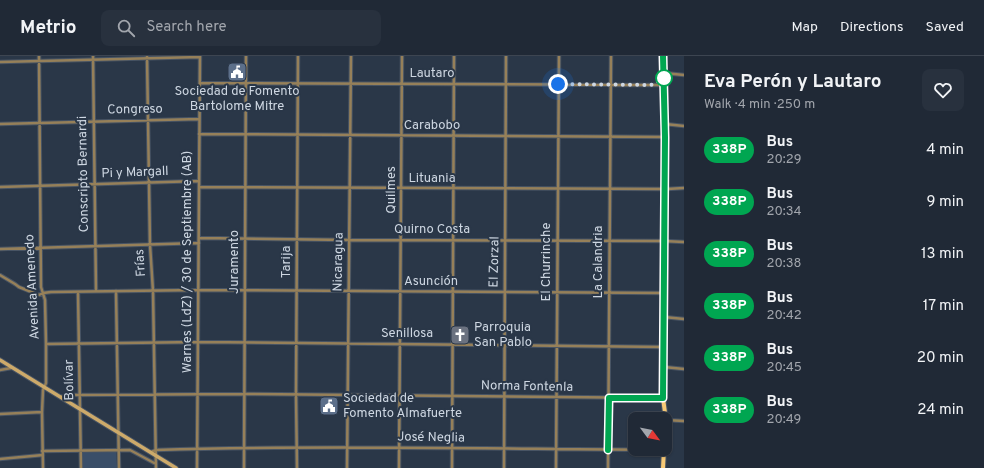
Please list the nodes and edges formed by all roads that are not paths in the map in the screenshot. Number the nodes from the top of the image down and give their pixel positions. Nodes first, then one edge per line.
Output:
1 (38, 56) edge
2 (200, 56) edge
3 (246, 56) edge
4 (298, 56) edge
5 (350, 56) edge
6 (402, 56) edge
7 (454, 56) edge
8 (506, 56) edge
9 (559, 56) edge
10 (611, 56) edge
11 (663, 56) edge
12 (147, 57) edge
13 (93, 58) edge
14 (39, 61) junction
15 (0, 62) edge
16 (664, 74) junction
17 (684, 75) edge
18 (200, 83) junction
19 (246, 83) junction
20 (298, 83) junction
21 (350, 83) junction
22 (402, 84) junction
23 (454, 84) junction
24 (506, 84) junction
25 (558, 84) junction
26 (611, 85) junction
27 (664, 85) junction
28 (199, 119) junction
29 (148, 120) junction
30 (94, 121) junction
31 (39, 123) junction
32 (0, 124) edge
33 (664, 124) junction
34 (684, 126) edge
35 (199, 134) junction
36 (246, 135) junction
37 (298, 135) junction
38 (350, 136) junction
39 (402, 136) junction
40 (454, 136) junction
41 (506, 136) junction
42 (558, 136) junction
43 (610, 137) junction
44 (665, 137) junction
45 (199, 181) junction
46 (149, 182) junction
47 (95, 184) junction
48 (0, 186) edge
49 (40, 186) junction
50 (199, 187) junction
51 (246, 187) junction
52 (297, 188) junction
53 (350, 188) junction
54 (402, 188) junction
55 (684, 188) edge
56 (454, 189) junction
57 (506, 189) junction
58 (558, 189) junction
59 (610, 189) junction
60 (664, 189) junction
61 (199, 238) junction
62 (245, 239) junction
63 (297, 239) junction
64 (349, 240) junction
65 (401, 240) junction
66 (453, 240) junction
67 (506, 241) junction
68 (558, 241) junction
69 (609, 241) junction
70 (664, 241) junction
71 (684, 242) edge
72 (199, 243) junction
73 (150, 245) junction
74 (95, 247) junction
75 (40, 248) junction
76 (0, 249) edge
77 (0, 275) edge
78 (198, 290) junction
79 (245, 290) junction
80 (116, 291) junction
81 (153, 291) junction
82 (297, 291) junction
83 (349, 291) junction
84 (78, 292) junction
85 (96, 292) junction
86 (401, 292) junction
87 (453, 292) junction
88 (505, 292) junction
89 (557, 292) junction
90 (43, 293) junction
91 (609, 293) junction
92 (664, 293) junction
93 (664, 317) junction
94 (684, 318) edge
95 (154, 342) junction
96 (198, 342) junction
97 (79, 343) junction
98 (117, 343) junction
99 (245, 343) junction
100 (297, 343) junction
101 (46, 344) junction
102 (348, 344) junction
103 (453, 344) junction
104 (400, 345) junction
105 (505, 345) junction
106 (557, 345) junction
107 (609, 346) junction
108 (664, 347) junction
109 (0, 360) edge
110 (12, 367) junction
111 (664, 367) junction
112 (684, 369) edge
113 (0, 370) edge
114 (44, 387) junction
115 (155, 394) junction
116 (198, 394) junction
117 (244, 394) junction
118 (296, 394) junction
119 (80, 395) junction
120 (117, 395) junction
121 (348, 395) junction
122 (400, 396) junction
123 (452, 396) junction
124 (61, 397) junction
125 (504, 397) junction
126 (556, 397) junction
127 (609, 398) junction
128 (663, 398) junction
129 (80, 410) junction
130 (42, 412) junction
131 (665, 412) edge
132 (0, 414) edge
133 (672, 420) edge
134 (684, 421) edge
135 (118, 432) junction
136 (347, 447) junction
137 (244, 448) junction
138 (296, 448) junction
139 (399, 448) junction
140 (197, 449) junction
141 (452, 449) junction
142 (504, 449) junction
143 (556, 449) junction
144 (118, 450) junction
145 (156, 450) junction
146 (608, 450) junction
147 (628, 450) edge
148 (42, 451) junction
149 (80, 451) junction
150 (150, 452) junction
151 (43, 456) junction
152 (156, 456) junction
153 (664, 456) edge
154 (0, 459) edge
155 (156, 464) junction
156 (43, 468) edge
157 (81, 468) edge
158 (119, 468) edge
159 (156, 468) edge
160 (176, 468) edge
161 (197, 468) edge
162 (244, 468) edge
163 (297, 468) edge
164 (347, 468) edge
165 (399, 468) edge
166 (452, 468) edge
167 (504, 468) edge
168 (556, 468) edge
169 (608, 468) edge
170 (663, 468) edge

1 - 14 street, Avenida Amenedo
2 - 12 street
2 - 18 street, Warnes (LdZ) / 30 de Septiembre (AB)
3 - 19 street, Juramento
4 - 20 street, Tarija
5 - 21 street, Nicaragua
6 - 22 street, Quilmes
7 - 23 street
8 - 24 street, El Zorzal
9 - 25 street, El Churrinche
10 - 26 street, La Calandria
11 - 16 main road
12 - 13 street
12 - 29 street, Frías
13 - 14 street
13 - 30 street, Conscripto Bernardi
14 - 15 street
14 - 31 street, Avenida Amenedo
16 - 17 street
16 - 27 main road
18 - 19 street, Lautaro
18 - 28 street, Warnes (LdZ) / 30 de Septiembre (AB)
19 - 20 street, Lautaro
19 - 36 street, Juramento
20 - 21 street, Lautaro
20 - 37 street, Tarija
21 - 22 street, Lautaro
21 - 38 street, Nicaragua
22 - 23 street, Lautaro
22 - 39 street, Quilmes
23 - 24 street, Lautaro
23 - 40 street
24 - 25 street, Lautaro
24 - 41 street, El Zorzal
25 - 26 street, Lautaro
25 - 42 street, El Churrinche
26 - 27 street, Lautaro
26 - 43 street, La Calandria
27 - 33 main road
28 - 29 street, Congreso
28 - 35 street, Warnes (LdZ) / 30 de Septiembre (AB)
29 - 30 street, Congreso
29 - 46 street, Frías
30 - 31 street, Congreso
30 - 47 street, Conscripto Bernardi
31 - 32 street, Congreso
31 - 49 street, Avenida Amenedo
33 - 34 street
33 - 44 main road
35 - 36 street, Carabobo
35 - 45 street, Warnes (LdZ) / 30 de Septiembre (AB)
36 - 37 street, Carabobo
36 - 51 street, Juramento
37 - 38 street, Carabobo
37 - 52 street, Tarija
38 - 39 street, Carabobo
38 - 53 street, Nicaragua
39 - 40 street, Carabobo
39 - 54 street, Quilmes
40 - 41 street, Carabobo
40 - 56 street
41 - 42 street, Carabobo
41 - 57 street, El Zorzal
42 - 43 street, Carabobo
42 - 58 street, El Churrinche
43 - 44 street, Carabobo
43 - 59 street, La Calandria
44 - 60 main road
45 - 46 street, Pi y Margall
45 - 50 street, Warnes (LdZ) / 30 de Septiembre (AB)
46 - 47 street, Pi y Margall
46 - 73 street, Frías
47 - 49 street, Pi y Margall
47 - 74 street, Conscripto Bernardi
48 - 49 street, Pi y Margall
49 - 75 street, Avenida Amenedo
50 - 51 street, Lituania
50 - 61 street, Warnes (LdZ) / 30 de Septiembre (AB)
51 - 52 street, Lituania
51 - 62 street, Juramento
52 - 53 street, Lituania
52 - 63 street, Tarija
53 - 54 street, Lituania
53 - 64 street, Nicaragua
54 - 56 street, Lituania
54 - 65 street, Quilmes
55 - 60 street, Lituania
56 - 57 street, Lituania
56 - 66 street
57 - 58 street, Lituania
57 - 67 street, El Zorzal
58 - 59 street, Lituania
58 - 68 street, El Churrinche
59 - 60 street, Lituania
59 - 69 street, La Calandria
60 - 70 main road
61 - 62 street, Quirno Costa
61 - 72 street, Warnes (LdZ) / 30 de Septiembre (AB)
62 - 63 street, Quirno Costa
62 - 79 street, Juramento
63 - 64 street, Quirno Costa
63 - 82 street, Tarija
64 - 65 street, Quirno Costa
64 - 83 street, Nicaragua
65 - 66 street, Quirno Costa
65 - 86 street, Quilmes
66 - 67 street, Quirno Costa
66 - 87 street
67 - 68 street, Quirno Costa
67 - 88 street, El Zorzal
68 - 69 street, Quirno Costa
68 - 89 street, El Churrinche
69 - 70 street, Quirno Costa
69 - 91 street, La Calandria
70 - 71 street, Quirno Costa
70 - 92 main road
72 - 73 street
72 - 78 street, Warnes (LdZ) / 30 de Septiembre (AB)
73 - 74 street
73 - 81 street, Frías
74 - 75 street
74 - 85 street, Conscripto Bernardi
75 - 76 street
75 - 90 street, Avenida Amenedo
77 - 90 street, Asunción
78 - 79 street, Asunción
78 - 81 street, Asunción
78 - 96 street, Warnes (LdZ) / 30 de Septiembre (AB)
79 - 82 street, Asunción
79 - 99 street, Juramento
80 - 81 street, Asunción
80 - 85 street, Asunción
80 - 98 street
81 - 95 street, Frías
82 - 83 street, Asunción
82 - 100 street, Tarija
83 - 86 street, Asunción
83 - 102 street, Nicaragua
84 - 85 street, Asunción
84 - 90 street, Asunción
84 - 97 street, Bolívar
86 - 87 street, Asunción
86 - 104 street, Quilmes
87 - 88 street, Asunción
87 - 103 street
88 - 89 street, Asunción
88 - 105 street, El Zorzal
89 - 91 street, Asunción
89 - 106 street, El Churrinche
90 - 101 street, Avenida Amenedo
91 - 92 street, Asunción
91 - 107 street, La Calandria
92 - 93 main road
93 - 94 street
93 - 108 main road
95 - 96 street, Senillosa
95 - 98 street, Senillosa
95 - 115 street, Frías
96 - 99 street, Senillosa
96 - 116 street, Warnes (LdZ) / 30 de Septiembre (AB)
97 - 98 street, Senillosa
97 - 101 street, Senillosa
97 - 119 street, Bolívar
98 - 120 street
99 - 100 street, Senillosa
99 - 117 street, Juramento
100 - 102 street, Senillosa
100 - 118 street, Tarija
101 - 114 street, Avenida Amenedo
102 - 104 street, Senillosa
102 - 121 street, Nicaragua
103 - 104 street, Senillosa
103 - 105 street, Senillosa
103 - 123 street
104 - 122 street, Quilmes
105 - 106 street, Senillosa
105 - 125 street, El Zorzal
106 - 107 street, Senillosa
106 - 126 street, El Churrinche
107 - 108 street, Senillosa
107 - 127 street, La Calandria
108 - 111 main road
109 - 110 main road
110 - 113 street
110 - 114 main road
111 - 112 street
111 - 128 main road
114 - 124 main road
114 - 130 street, Avenida Amenedo
115 - 116 street, Norma Fontenla
115 - 120 street, Norma Fontenla
115 - 145 street, Frías
116 - 117 street, Norma Fontenla
116 - 140 street, Warnes (LdZ) / 30 de Septiembre (AB)
117 - 118 street, Norma Fontenla
117 - 137 street, Juramento
118 - 121 street, Norma Fontenla
118 - 138 street, Tarija
119 - 120 street, Norma Fontenla
119 - 124 street, Norma Fontenla
119 - 129 street, Bolívar
120 - 135 street
121 - 122 street, Norma Fontenla
121 - 136 street, Nicaragua
122 - 123 street, Norma Fontenla
122 - 139 street, Quilmes
123 - 125 street, Norma Fontenla
123 - 141 street
124 - 129 main road
125 - 126 street, Norma Fontenla
125 - 142 street, El Zorzal
126 - 127 street, Norma Fontenla
126 - 143 street, El Churrinche
127 - 128 street, Norma Fontenla
127 - 146 street, La Calandria
128 - 131 main road
129 - 135 main road
129 - 149 street, Bolívar
130 - 132 street
130 - 148 street, Avenida Amenedo
133 - 134 street
135 - 144 street
135 - 150 main road
136 - 138 street, José Neglia
136 - 139 street, José Neglia
136 - 164 street, Nicaragua
137 - 138 street, José Neglia
137 - 140 street, José Neglia
137 - 162 street, Juramento
138 - 163 street, Tarija
139 - 141 street, José Neglia
139 - 165 street, Quilmes
140 - 145 street, José Neglia
140 - 161 street, Warnes (LdZ) / 30 de Septiembre (AB)
141 - 142 street, José Neglia
141 - 166 street
142 - 143 street, José Neglia
142 - 167 street, El Zorzal
143 - 146 street, José Neglia
143 - 168 street, El Churrinche
144 - 149 street
144 - 155 street
144 - 158 street
145 - 150 street, José Neglia
145 - 152 street, Frías
146 - 147 street, José Neglia
146 - 169 street, La Calandria
148 - 149 street
148 - 151 street, Avenida Amenedo
149 - 157 street, Bolívar
150 - 152 main road
151 - 154 street
151 - 156 street, Avenida Amenedo
152 - 155 street, Frías
152 - 160 main road
153 - 170 main road
155 - 159 street, Frías

